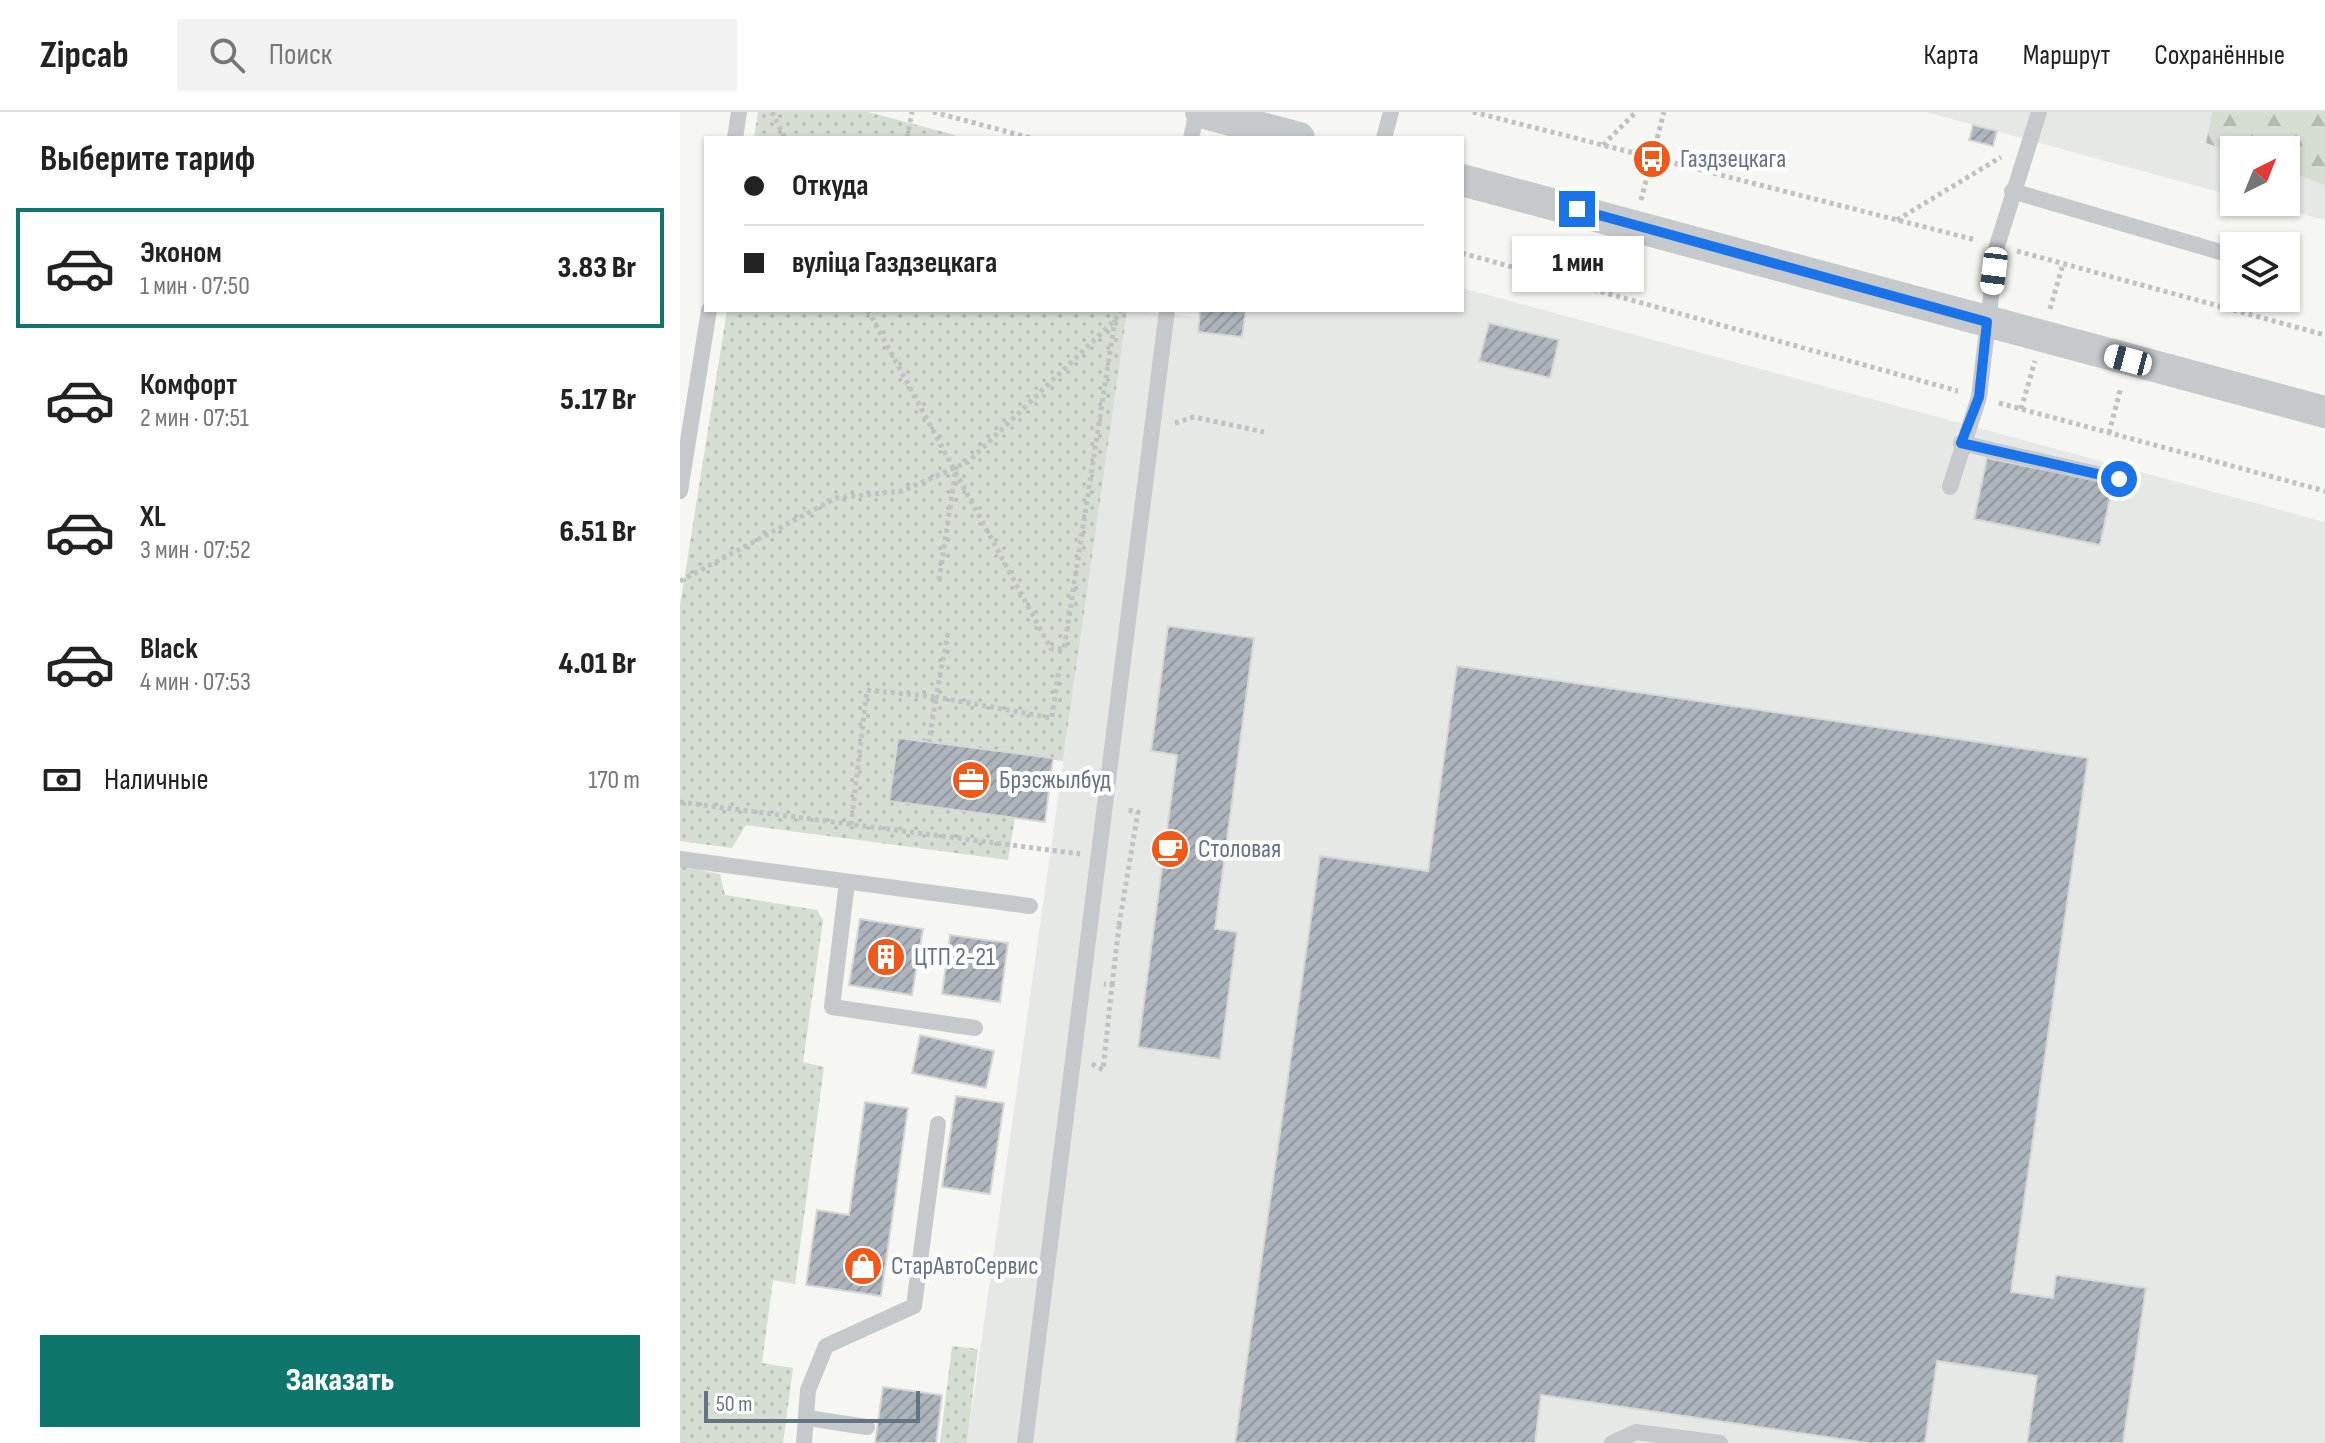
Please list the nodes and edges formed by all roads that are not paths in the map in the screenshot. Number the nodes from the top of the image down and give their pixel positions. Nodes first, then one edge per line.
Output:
1 (739, 112) edge
2 (1199, 112) edge
3 (1391, 112) edge
4 (2039, 112) edge
5 (735, 136) edge
6 (1192, 136) edge
7 (1291, 136) edge
8 (1385, 136) edge
9 (1464, 181) edge
10 (2012, 191) junction
11 (2220, 252) edge
12 (709, 312) edge
13 (1167, 312) edge
14 (1987, 322) junction
15 (2325, 412) edge
16 (685, 434) edge
17 (1961, 443) junction
18 (2119, 479) dead end
19 (1950, 487) dead end
20 (680, 491) edge
21 (680, 859) edge
22 (847, 882) junction
23 (1030, 906) dead end
24 (975, 1028) dead end
25 (938, 1124) dead end
26 (807, 1418) junction
27 (867, 1427) dead end
28 (804, 1443) edge
29 (1025, 1443) edge
30 (1612, 1443) edge
31 (1720, 1443) edge

1 - 5 lane
2 - 6 lane
2 - 7 street
3 - 8 lane
4 - 10 lane
9 - 14 street
10 - 11 lane
10 - 14 lane
12 - 16 lane
13 - 29 lane
14 - 15 street
14 - 17 lane
16 - 20 lane
17 - 18 lane
17 - 19 lane
21 - 22 lane
22 - 23 lane
22 - 24 lane
25 - 26 lane
26 - 27 lane
26 - 28 lane
30 - 31 lane

